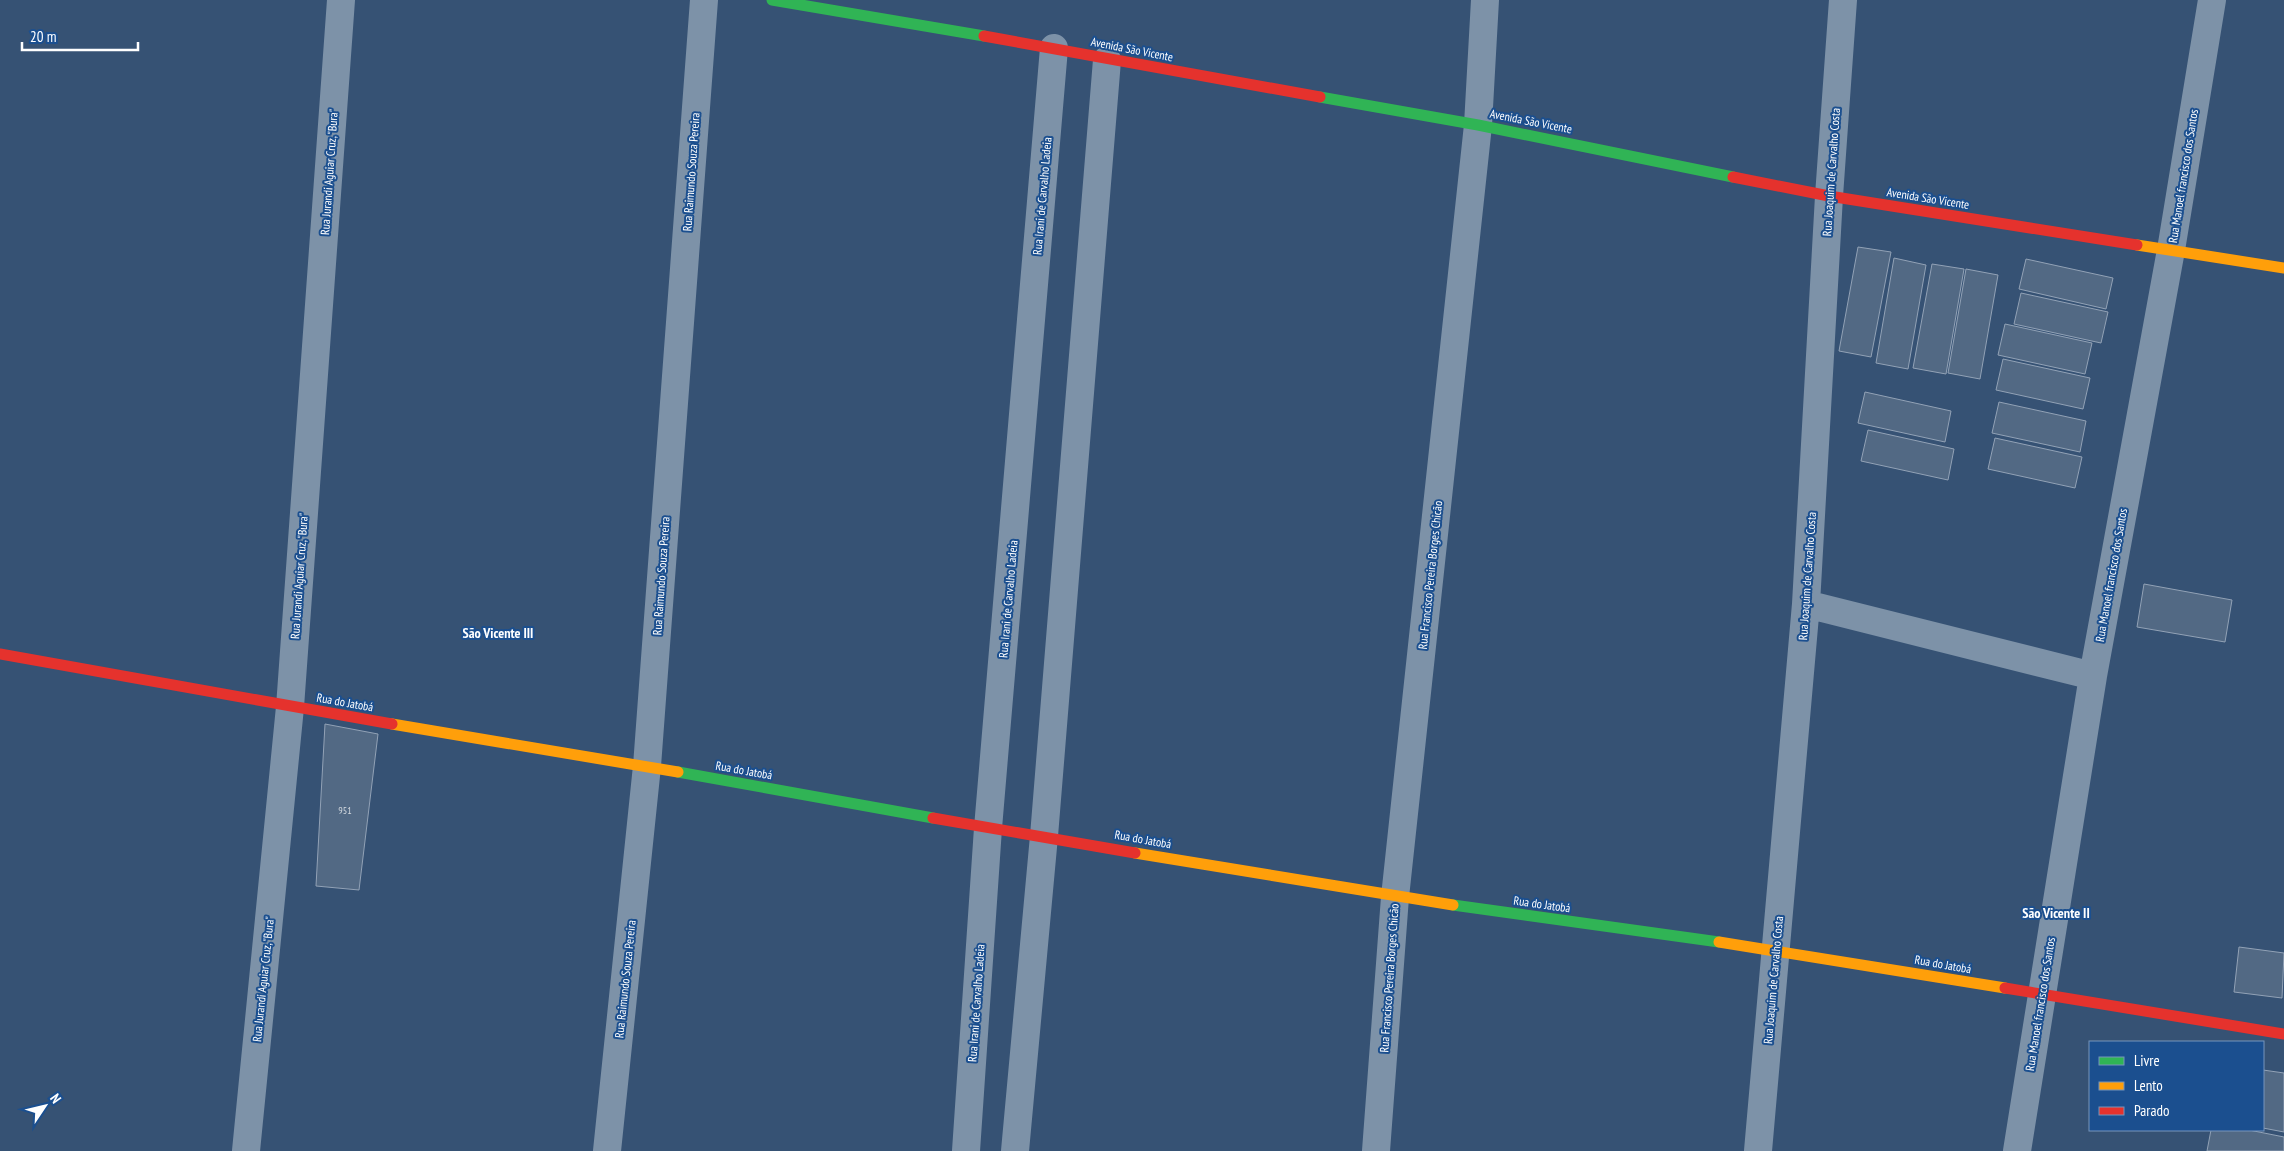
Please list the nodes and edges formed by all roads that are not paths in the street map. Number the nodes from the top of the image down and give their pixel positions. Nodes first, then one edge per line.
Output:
1 (341, 0) edge
2 (704, 0) edge
3 (772, 0) edge
4 (1485, 0) edge
5 (1843, 0) edge
6 (2212, 0) edge
7 (1054, 48) junction
8 (1107, 60) junction
9 (1478, 125) junction
10 (1829, 196) junction
11 (2171, 250) junction
12 (2284, 268) edge
13 (1806, 604) junction
14 (0, 654) edge
15 (2093, 676) junction
16 (290, 707) junction
17 (647, 766) junction
18 (988, 828) junction
19 (1044, 836) junction
20 (1395, 897) junction
21 (1776, 950) junction
22 (2041, 995) junction
23 (2284, 1034) edge
24 (246, 1151) edge
25 (607, 1151) edge
26 (966, 1151) edge
27 (1015, 1151) edge
28 (1376, 1151) edge
29 (1758, 1151) edge
30 (2017, 1151) edge

1 - 16 street, Rua Jurandi Aguiar Cruz, "Bura"
2 - 17 street, Rua Raimundo Souza Pereira
3 - 7 street, Avenida São Vicente
4 - 9 street, Rua Francisco Pereira Borges Chicão
5 - 10 street, Rua Joaquim de Carvalho Costa
6 - 11 street, Rua Manoel francisco dos Santos
7 - 8 street, Avenida São Vicente
7 - 18 street, Rua Irani de Carvalho Ladeia
8 - 9 street, Avenida São Vicente
8 - 19 street
9 - 10 street, Avenida São Vicente
9 - 20 street, Rua Francisco Pereira Borges Chicão
10 - 11 street, Avenida São Vicente
10 - 13 street, Rua Joaquim de Carvalho Costa
11 - 12 street, Avenida São Vicente
11 - 15 street, Rua Manoel francisco dos Santos
13 - 15 street
13 - 21 street, Rua Joaquim de Carvalho Costa
14 - 16 street, Rua do Jatobá
15 - 22 street, Rua Manoel francisco dos Santos
16 - 17 street, Rua do Jatobá
16 - 24 street, Rua Jurandi Aguiar Cruz, "Bura"
17 - 18 street, Rua do Jatobá
17 - 25 street, Rua Raimundo Souza Pereira
18 - 19 street, Rua do Jatobá
18 - 26 street, Rua Irani de Carvalho Ladeia
19 - 20 street, Rua do Jatobá
19 - 27 street
20 - 21 street, Rua do Jatobá
20 - 28 street, Rua Francisco Pereira Borges Chicão
21 - 22 street, Rua do Jatobá
21 - 29 street, Rua Joaquim de Carvalho Costa
22 - 23 street, Rua do Jatobá
22 - 30 street, Rua Manoel francisco dos Santos

